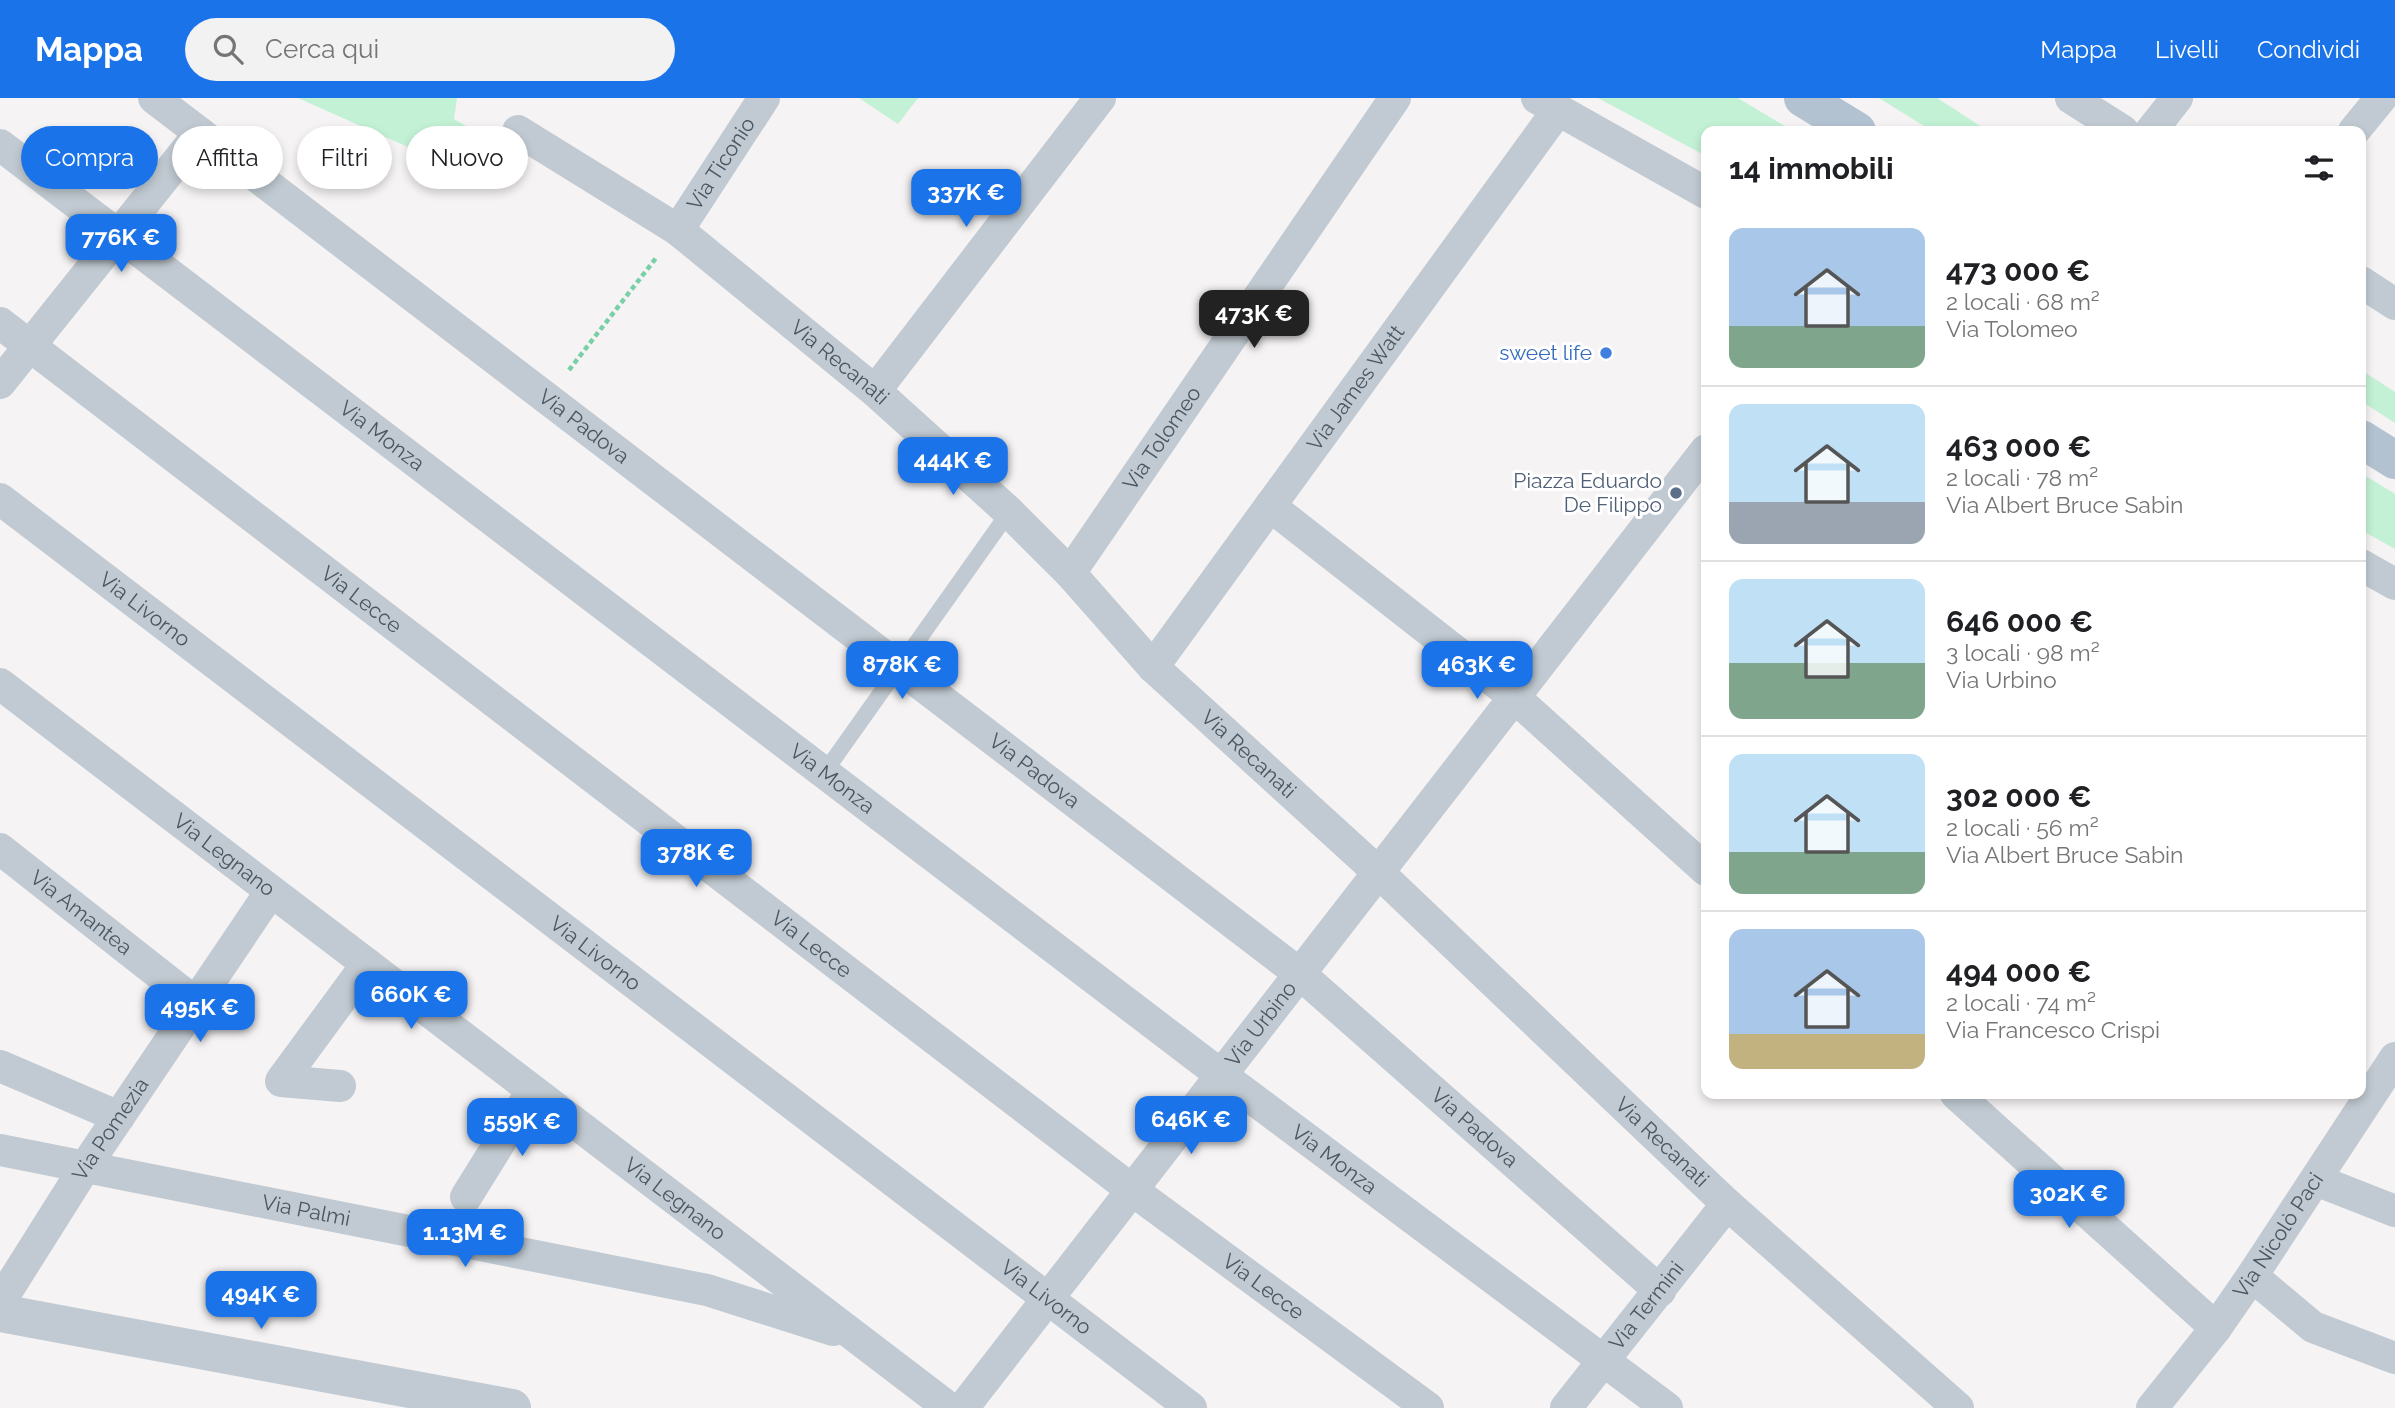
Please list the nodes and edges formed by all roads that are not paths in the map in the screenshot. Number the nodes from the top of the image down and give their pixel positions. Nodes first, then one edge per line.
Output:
1 (154, 98) edge
2 (764, 98) edge
3 (1100, 98) edge
4 (1395, 98) edge
5 (1803, 98) edge
6 (2071, 98) edge
7 (2177, 98) edge
8 (2381, 98) edge
9 (1548, 104) edge
10 (192, 126) edge
11 (1849, 126) edge
12 (2115, 126) edge
13 (2155, 126) edge
14 (2358, 126) edge
15 (528, 138) edge
16 (0, 145) edge
17 (172, 169) edge
18 (274, 189) edge
19 (1701, 191) edge
20 (678, 230) junction
21 (119, 235) junction
22 (2366, 285) edge
23 (2395, 304) edge
24 (0, 323) edge
25 (30, 345) junction
26 (0, 383) edge
27 (875, 391) junction
28 (2366, 442) edge
29 (1701, 457) edge
30 (2395, 460) edge
31 (0, 499) edge
32 (1270, 506) junction
33 (1009, 512) junction
34 (2366, 568) edge
35 (1070, 573) junction
36 (2395, 584) edge
37 (899, 666) junction
38 (1153, 667) junction
39 (0, 684) edge
40 (1514, 697) junction
41 (824, 773) junction
42 (0, 849) edge
43 (1701, 865) edge
44 (1378, 872) junction
45 (271, 891) junction
46 (367, 964) junction
47 (1300, 974) junction
48 (196, 1003) junction
49 (2395, 1058) edge
50 (0, 1066) edge
51 (1221, 1075) junction
52 (340, 1086) dead end
53 (532, 1091) junction
54 (1962, 1099) edge
55 (119, 1117) junction
56 (0, 1150) edge
57 (85, 1167) junction
58 (2316, 1180) junction
59 (1132, 1190) junction
60 (466, 1198) dead end
61 (1727, 1204) junction
62 (2395, 1212) edge
63 (2252, 1276) junction
64 (1660, 1291) junction
65 (1048, 1298) junction
66 (0, 1302) edge
67 (0, 1313) edge
68 (2216, 1328) junction
69 (853, 1337) junction
70 (2395, 1358) edge
71 (1604, 1361) junction
72 (512, 1408) edge
73 (948, 1408) edge
74 (963, 1408) edge
75 (1191, 1408) edge
76 (1428, 1408) edge
77 (1566, 1408) edge
78 (1667, 1408) edge
79 (1958, 1408) edge
80 (2152, 1408) edge

1 - 10 street, Via Padova
2 - 20 street, Via Ticonio
3 - 27 street
4 - 35 street, Via Tolomeo
5 - 11 main road
6 - 12 street
7 - 13 street
8 - 14 street
9 - 19 street
9 - 32 street, Via James Watt
15 - 20 street, Via Recanati
16 - 21 street, Via Monza
17 - 21 street
18 - 37 street, Via Padova
20 - 27 street, Via Recanati
21 - 25 street
21 - 41 street, Via Monza
22 - 23 street
24 - 25 street, Via Lecce
25 - 26 street
25 - 59 street, Via Lecce
27 - 33 street, Via Recanati
28 - 30 main road
29 - 40 street, Via Urbino
31 - 65 street, Via Livorno
32 - 38 street, Via James Watt
32 - 40 street
33 - 35 street, Via Recanati
33 - 37 lane
34 - 36 street
35 - 38 street, Via Recanati
37 - 41 lane
37 - 47 street, Via Padova
38 - 44 street, Via Recanati
39 - 45 street, Via Legnano
40 - 43 street
40 - 44 street, Via Urbino
41 - 51 street, Via Monza
42 - 48 street, Via Amantea
44 - 47 street, Via Urbino
44 - 61 street, Via Recanati
45 - 46 street, Via Legnano
45 - 48 street, Via Pomezia
46 - 52 street
46 - 53 street, Via Legnano
47 - 51 street, Via Urbino
47 - 64 street, Via Padova
48 - 55 street, Via Pomezia
49 - 58 street, Via Nicolò Paci
50 - 55 street
51 - 59 street, Via Urbino
51 - 71 street, Via Monza
53 - 60 street
53 - 69 street, Via Legnano
54 - 68 street
55 - 57 street, Via Pomezia
56 - 57 street, Via Palmi
57 - 66 street, Via Pomezia
57 - 69 street, Via Palmi
58 - 62 street
58 - 63 street, Via Nicolò Paci
59 - 65 street, Via Urbino
59 - 76 street, Via Lecce
61 - 64 street, Via Termini
61 - 79 street, Via Recanati
63 - 68 street, Via Nicolò Paci
63 - 70 street
64 - 71 street, Via Termini
65 - 74 street, Via Urbino
65 - 75 street, Via Livorno
67 - 72 street
68 - 80 street, Via Nicolò Paci
69 - 73 street, Via Legnano
71 - 77 street, Via Termini
71 - 78 street, Via Monza

